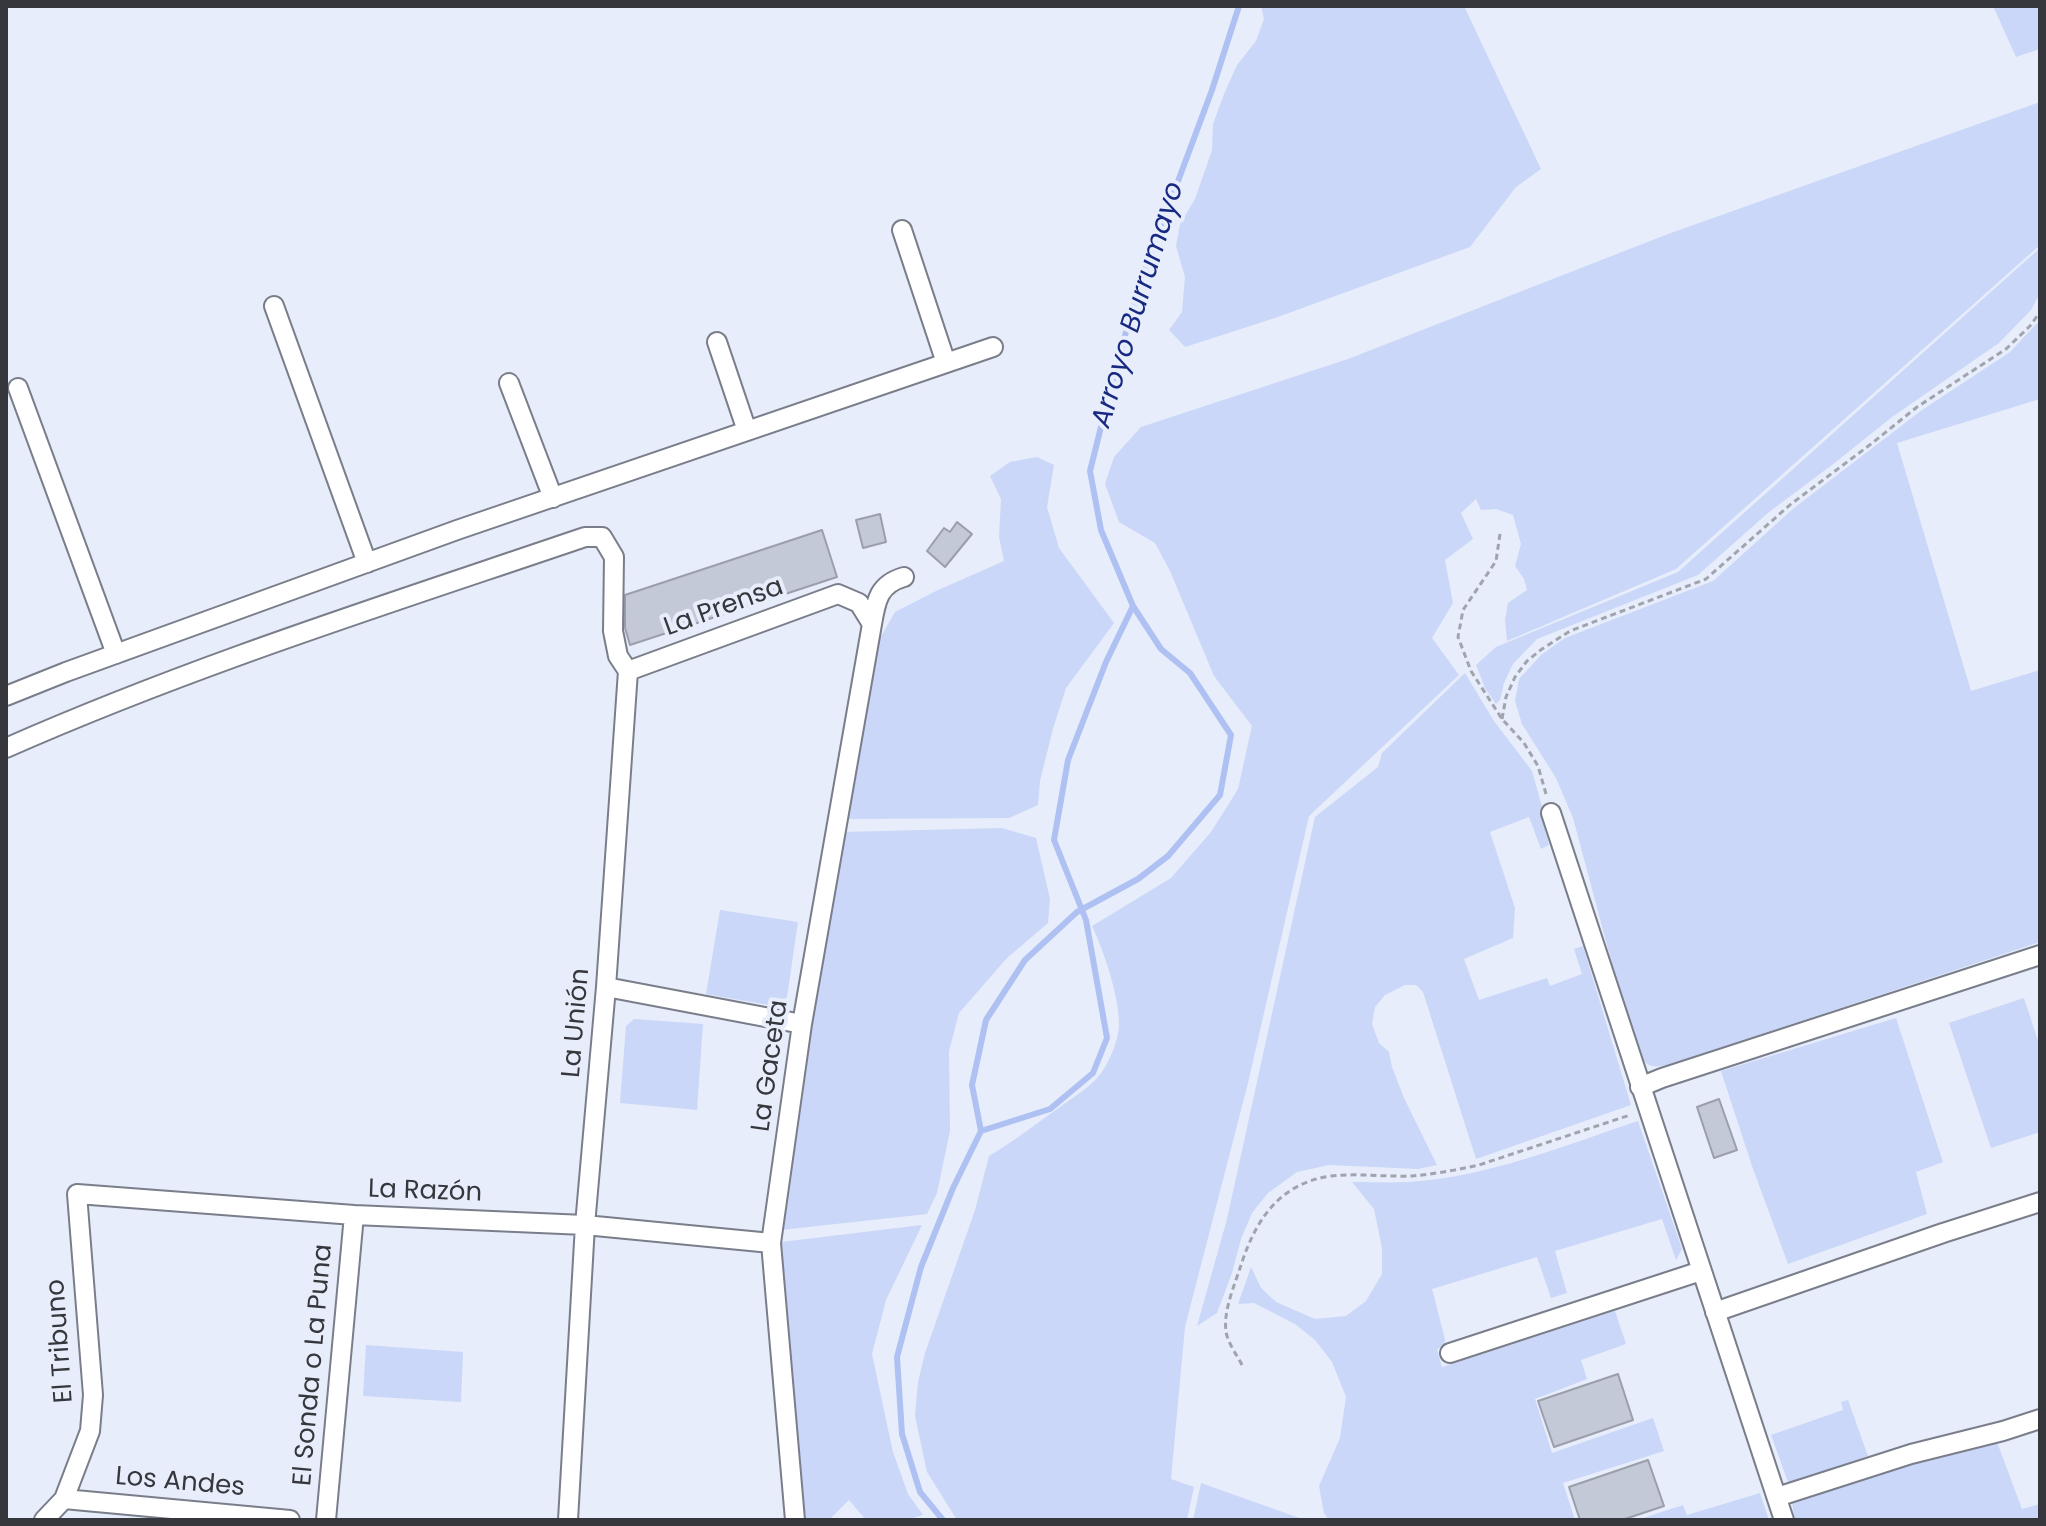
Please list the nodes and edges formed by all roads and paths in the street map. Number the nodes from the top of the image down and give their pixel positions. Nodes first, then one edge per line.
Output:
1 (902, 230) dead end
2 (274, 306) dead end
3 (2040, 312) edge
4 (717, 342) dead end
5 (993, 347) dead end
6 (946, 363) junction
7 (509, 383) dead end
8 (18, 388) dead end
9 (747, 431) junction
10 (553, 498) junction
11 (1500, 534) dead end
12 (367, 563) junction
13 (904, 577) dead end
14 (872, 624) junction
15 (116, 654) junction
16 (628, 671) junction
17 (6, 696) edge
18 (1502, 719) junction
19 (6, 748) edge
20 (1551, 813) joint
21 (2040, 955) edge
22 (606, 987) junction
23 (802, 1024) junction
24 (1640, 1087) junction
25 (1647, 1108) junction
26 (77, 1194) joint
27 (2040, 1202) edge
28 (354, 1215) junction
29 (585, 1225) junction
30 (771, 1243) junction
31 (1701, 1271) junction
32 (1715, 1312) junction
33 (1450, 1353) dead end
34 (1242, 1365) dead end
35 (2040, 1419) edge
36 (1777, 1497) junction
37 (64, 1499) junction
38 (44, 1520) edge
39 (290, 1520) edge
40 (326, 1520) edge
41 (568, 1520) edge
42 (795, 1520) edge
43 (1784, 1520) edge

1 - 6 street
2 - 12 street
3 - 18 path
4 - 9 street
5 - 6 street
6 - 9 street
7 - 10 street
8 - 15 street
9 - 10 street
10 - 12 street
11 - 18 path
12 - 15 street
13 - 14 street, La Gaceta
14 - 16 street, La Prensa
14 - 23 street, La Gaceta
15 - 17 street
16 - 19 street, La Unión
16 - 22 street, La Unión
18 - 20 path
20 - 24 street
21 - 24 street
22 - 23 street
22 - 29 street, La Unión
23 - 30 street, La Gaceta
24 - 25 street
25 - 31 street
25 - 34 path
26 - 28 street, La Razón
26 - 37 street, El Tribuno
27 - 32 street
28 - 29 street, La Razón
28 - 40 street, El Sonda o La Puna
29 - 30 street, La Razón
29 - 41 street, La Unión
30 - 42 street, La Gaceta
31 - 32 street
31 - 33 street
32 - 36 street
35 - 36 street
36 - 43 street
37 - 38 street, El Tribuno
37 - 39 street, Los Andes

